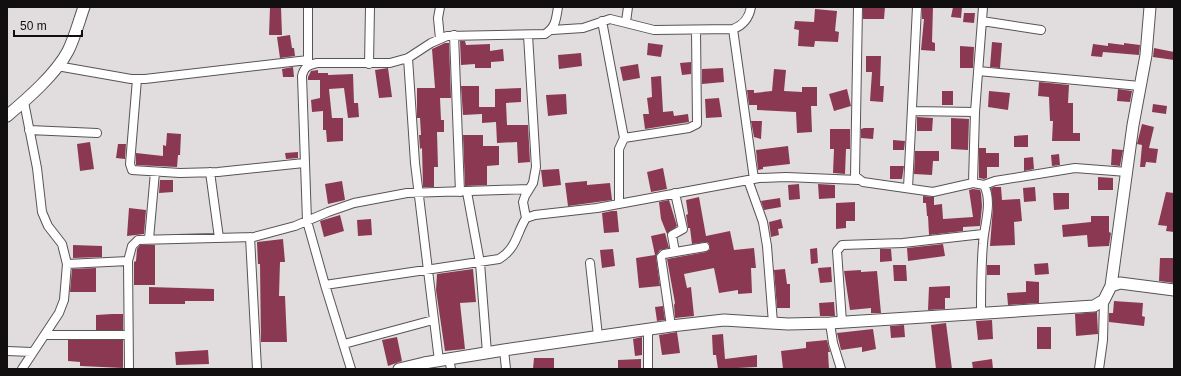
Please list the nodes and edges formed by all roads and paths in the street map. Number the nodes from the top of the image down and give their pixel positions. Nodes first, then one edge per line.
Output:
1 (84, 7) edge
2 (308, 7) edge
3 (370, 7) edge
4 (440, 7) edge
5 (558, 7) edge
6 (628, 7) edge
7 (751, 7) edge
8 (858, 7) edge
9 (917, 7) edge
10 (983, 7) edge
11 (1150, 7) edge
12 (602, 20) junction
13 (982, 21) junction
14 (626, 22) junction
15 (733, 29) junction
16 (552, 30) junction
17 (696, 30) junction
18 (1041, 30) dead end
19 (454, 35) junction
20 (528, 35) junction
21 (440, 39) junction
22 (408, 58) junction
23 (308, 62) junction
24 (369, 64) junction
25 (57, 66) junction
26 (978, 71) junction
27 (137, 79) junction
28 (1140, 86) junction
29 (24, 102) junction
30 (912, 111) junction
31 (975, 112) junction
32 (7, 116) edge
33 (29, 130) junction
34 (97, 133) dead end
35 (624, 138) junction
36 (304, 163) junction
37 (155, 172) junction
38 (210, 172) junction
39 (1127, 172) junction
40 (751, 179) junction
41 (858, 180) junction
42 (973, 183) junction
43 (984, 185) junction
44 (908, 188) junction
45 (529, 189) junction
46 (418, 191) junction
47 (464, 192) junction
48 (675, 193) junction
49 (619, 204) junction
50 (526, 218) junction
51 (307, 220) junction
52 (983, 234) junction
53 (250, 237) junction
54 (219, 238) junction
55 (149, 239) junction
56 (705, 247) dead end
57 (676, 252) junction
58 (128, 261) junction
59 (480, 263) junction
60 (590, 263) dead end
61 (67, 264) junction
62 (426, 271) junction
63 (325, 285) junction
64 (1111, 286) junction
65 (1174, 290) edge
66 (1104, 300) junction
67 (981, 313) junction
68 (433, 320) junction
69 (842, 322) junction
70 (774, 323) junction
71 (830, 323) junction
72 (672, 326) junction
73 (648, 329) junction
74 (45, 335) junction
75 (128, 335) junction
76 (598, 336) junction
77 (344, 344) junction
78 (504, 350) junction
79 (7, 351) edge
80 (32, 352) junction
81 (487, 353) junction
82 (446, 363) edge
83 (22, 369) edge
84 (129, 369) edge
85 (257, 369) edge
86 (351, 369) edge
87 (399, 369) edge
88 (506, 369) edge
89 (648, 369) edge
90 (841, 369) edge
91 (1099, 369) edge

1 - 25 street
2 - 23 street
3 - 24 street
4 - 21 street
5 - 16 street
6 - 14 street
7 - 15 street
8 - 41 street
9 - 30 street
10 - 13 street
11 - 28 street
12 - 14 street
12 - 16 street
12 - 35 street
13 - 18 street
13 - 26 street
14 - 17 street
15 - 17 street
15 - 40 street
16 - 20 street
17 - 35 street
19 - 20 street
19 - 21 street
19 - 47 street
20 - 45 street
21 - 22 street
22 - 24 street
22 - 46 street
23 - 24 street
23 - 27 street
23 - 36 street
25 - 27 street
25 - 29 street
26 - 28 street
26 - 31 street
27 - 37 street
28 - 39 street
29 - 32 street
29 - 33 street
30 - 31 street
30 - 44 street
31 - 42 street
33 - 34 street
33 - 61 street
35 - 49 street
36 - 38 street
36 - 51 street
37 - 38 street
37 - 55 street
38 - 54 street
39 - 43 street
39 - 64 street
40 - 41 street
40 - 48 street
40 - 70 street
41 - 44 street
42 - 43 street
42 - 44 street
43 - 52 street
45 - 47 street
45 - 50 street
46 - 47 street
46 - 51 street
46 - 62 street
47 - 59 street
48 - 49 street
48 - 57 street
49 - 50 street
50 - 59 street
51 - 53 street
51 - 63 street
52 - 67 street
52 - 69 street
53 - 54 street
53 - 85 street
54 - 55 street
55 - 58 street
56 - 57 street
57 - 72 street
58 - 61 street
58 - 75 street
59 - 62 street
59 - 81 street
60 - 76 street
61 - 74 street
62 - 63 street
62 - 68 street
63 - 77 street
64 - 65 street
64 - 66 street
66 - 67 street
66 - 91 street
67 - 69 street
68 - 77 street
68 - 82 street
69 - 71 street
70 - 71 street
70 - 72 street
71 - 90 street
72 - 73 street
73 - 76 street
73 - 89 street
74 - 75 street
74 - 80 street
75 - 84 street
76 - 78 street
77 - 86 street
78 - 81 street
78 - 88 street
79 - 80 street
80 - 83 street
81 - 82 street
82 - 87 street

